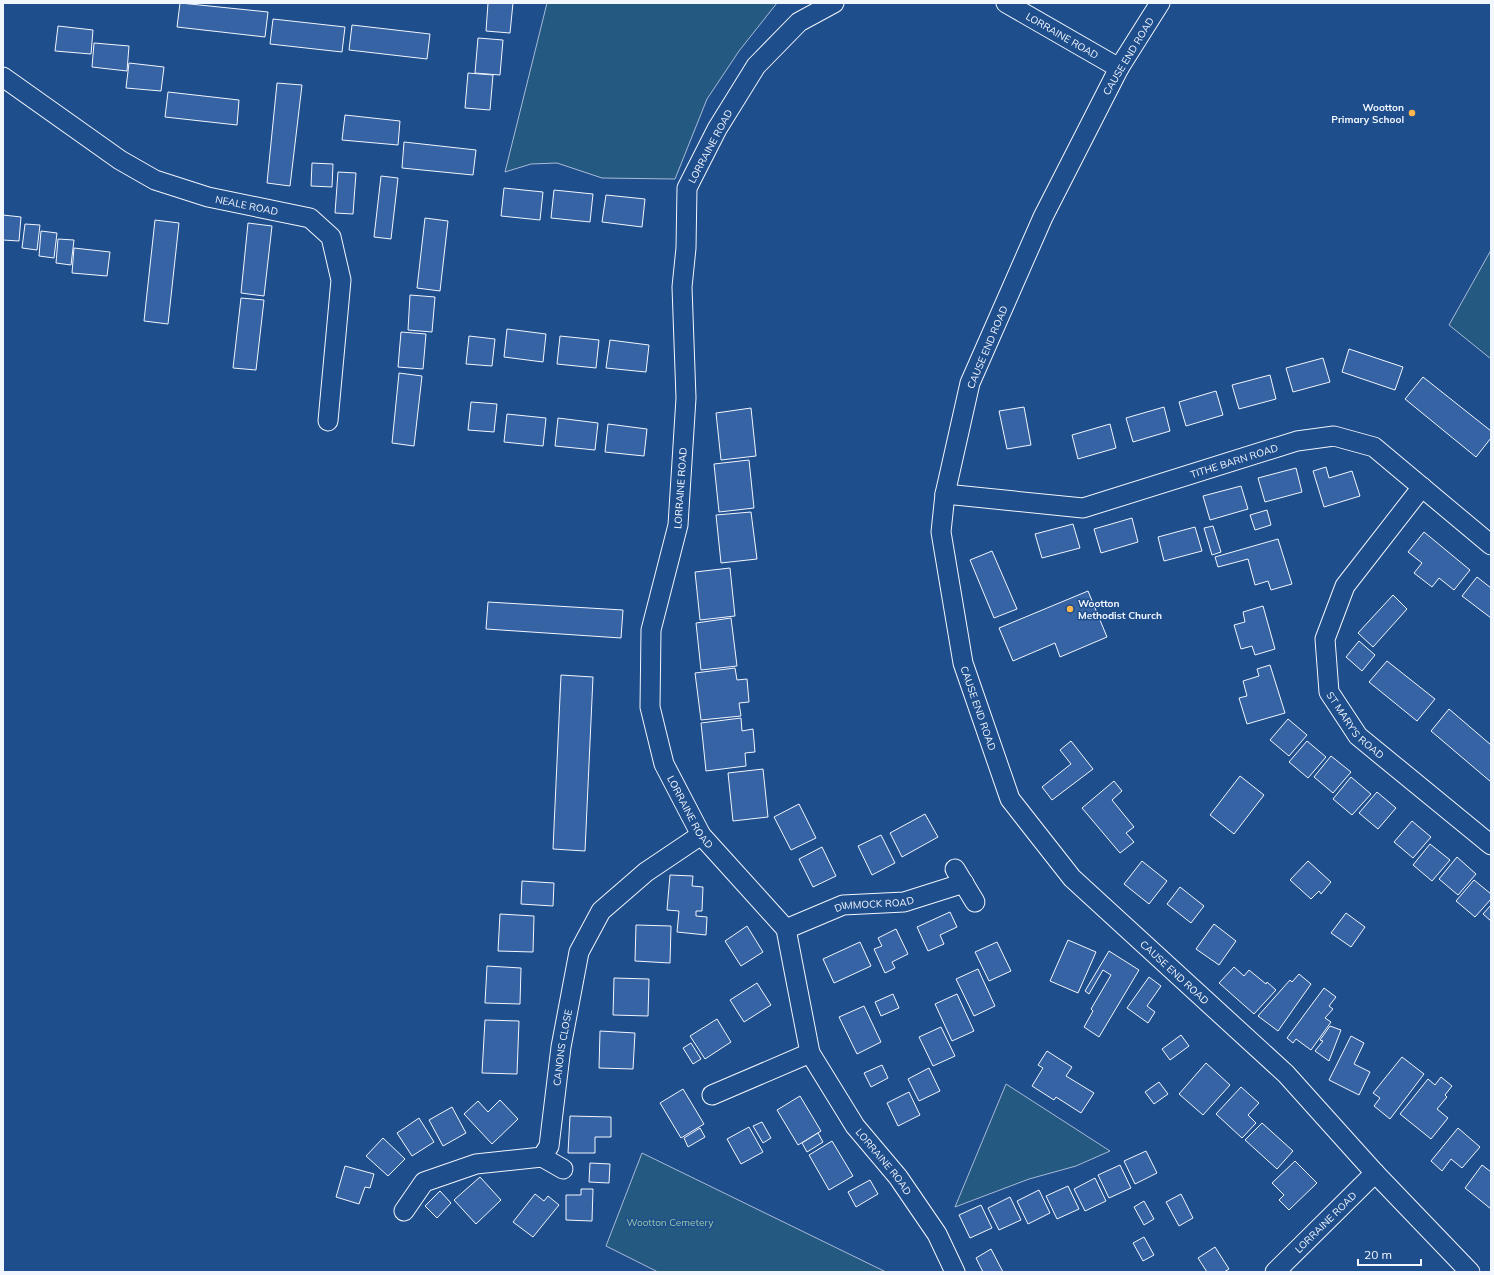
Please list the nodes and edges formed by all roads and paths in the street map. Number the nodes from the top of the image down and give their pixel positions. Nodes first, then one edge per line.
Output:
1 (834, 3) edge
2 (1006, 3) edge
3 (1160, 3) edge
4 (1119, 68) junction
5 (3, 77) edge
6 (328, 421) dead end
7 (1422, 487) junction
8 (945, 494) junction
9 (1491, 545) edge
10 (701, 835) junction
11 (1491, 845) edge
12 (975, 902) dead end
13 (786, 929) junction
14 (810, 1052) junction
15 (712, 1094) dead end
16 (542, 1157) junction
17 (563, 1169) dead end
18 (1376, 1173) junction
19 (404, 1211) dead end
20 (955, 1272) edge
21 (1275, 1272) edge
22 (1470, 1272) edge

1 - 10 street, LORRAINE ROAD
2 - 4 street, LORRAINE ROAD
3 - 4 street, CAUSE END ROAD
4 - 8 street, CAUSE END ROAD
5 - 6 street, NEALE ROAD
7 - 8 street, TITHE BARN ROAD
7 - 9 street, TITHE BARN ROAD
7 - 11 street, ST MARY'S ROAD
8 - 18 street, CAUSE END ROAD
10 - 13 street, LORRAINE ROAD
10 - 16 street, CANONS CLOSE
12 - 13 street, DIMMOCK ROAD
13 - 14 street, LORRAINE ROAD
14 - 15 street
14 - 20 street, LORRAINE ROAD
16 - 17 street
16 - 19 street
18 - 21 street, LORRAINE ROAD
18 - 22 street, CAUSE END ROAD

